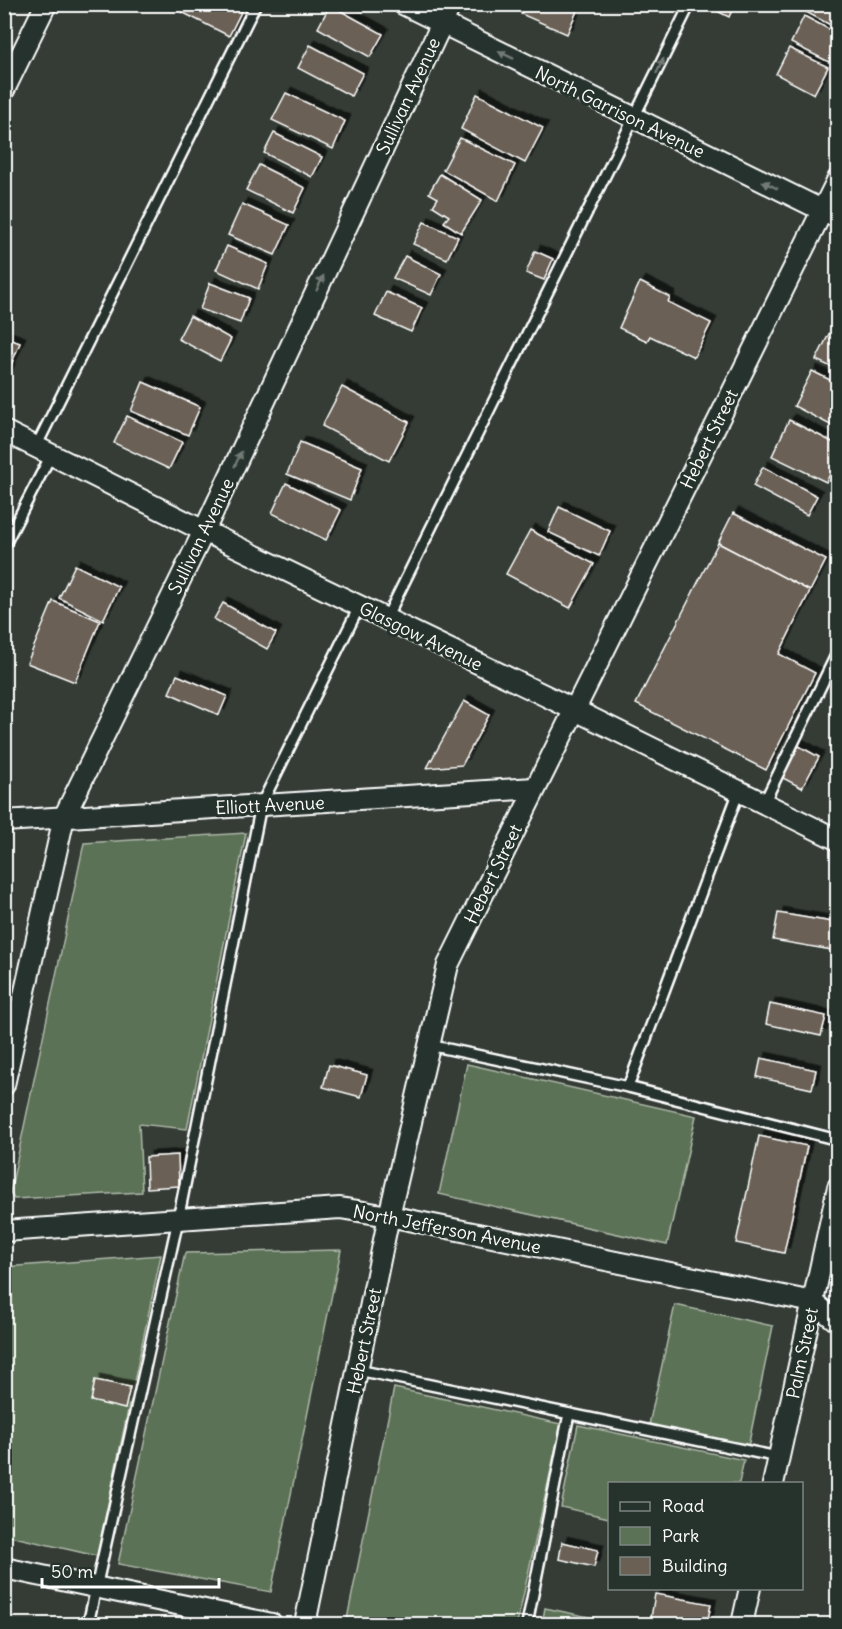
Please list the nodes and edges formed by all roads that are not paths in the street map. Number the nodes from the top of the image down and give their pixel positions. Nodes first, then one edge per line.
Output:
1 (46, 4) edge
2 (256, 4) edge
3 (403, 4) edge
4 (451, 4) edge
5 (690, 4) edge
6 (442, 24) junction
7 (4, 90) edge
8 (634, 118) junction
9 (837, 179) edge
10 (830, 215) edge
11 (4, 431) edge
12 (44, 451) junction
13 (204, 531) junction
14 (4, 546) edge
15 (359, 607) junction
16 (386, 619) junction
17 (837, 651) edge
18 (575, 710) junction
19 (535, 788) junction
20 (739, 791) junction
21 (764, 803) junction
22 (261, 805) junction
23 (64, 817) junction
24 (4, 821) edge
25 (837, 840) edge
26 (429, 1045) junction
27 (4, 1085) edge
28 (628, 1087) junction
29 (837, 1140) edge
30 (837, 1187) edge
31 (389, 1216) junction
32 (178, 1220) junction
33 (4, 1231) edge
34 (813, 1302) junction
35 (837, 1322) edge
36 (358, 1370) junction
37 (569, 1413) junction
38 (778, 1457) junction
39 (773, 1482) edge
40 (4, 1568) edge
41 (96, 1587) junction
42 (750, 1590) edge
43 (88, 1624) edge
44 (272, 1624) edge
45 (305, 1624) edge
46 (527, 1624) edge
47 (742, 1624) edge

1 - 7 street
2 - 12 lane
3 - 6 street, North Garrison Avenue
4 - 6 street, Sullivan Avenue
8 -> 5 lane
8 -> 6 street, North Garrison Avenue
13 -> 6 street, Sullivan Avenue
10 -> 8 street, North Garrison Avenue
8 - 16 lane
9 - 10 street, Hebert Street
10 - 18 street, Hebert Street
11 - 12 street, Glasgow Avenue
12 - 13 street, Glasgow Avenue
12 - 14 lane
13 - 15 street, Glasgow Avenue
13 - 23 street, Sullivan Avenue
15 - 16 street, Glasgow Avenue
15 - 22 lane
16 - 18 street, Glasgow Avenue
17 - 21 lane
18 - 19 street, Hebert Street
18 - 20 street, Glasgow Avenue
19 - 22 street, Elliott Avenue
19 - 26 street, Hebert Street
20 - 21 street, Glasgow Avenue
20 - 28 lane
21 - 25 street, Glasgow Avenue
22 - 23 street, Elliott Avenue
22 - 32 lane
23 - 24 street, Elliott Avenue
23 - 27 street, Sullivan Avenue
26 - 28 lane
26 - 31 street, Hebert Street
28 - 29 lane
30 - 34 street, Palm Street
31 - 32 street, North Jefferson Avenue
31 - 34 street, North Jefferson Avenue
31 - 36 street, Hebert Street
32 - 33 street, North Jefferson Avenue
32 - 41 lane
34 - 35 street
34 - 38 street, Palm Street
36 - 37 lane
36 - 45 street, Hebert Street
37 - 38 lane
37 - 46 lane
38 - 39 street, Palm Street
40 - 41 street
41 - 43 lane
41 - 44 street
42 - 47 street

